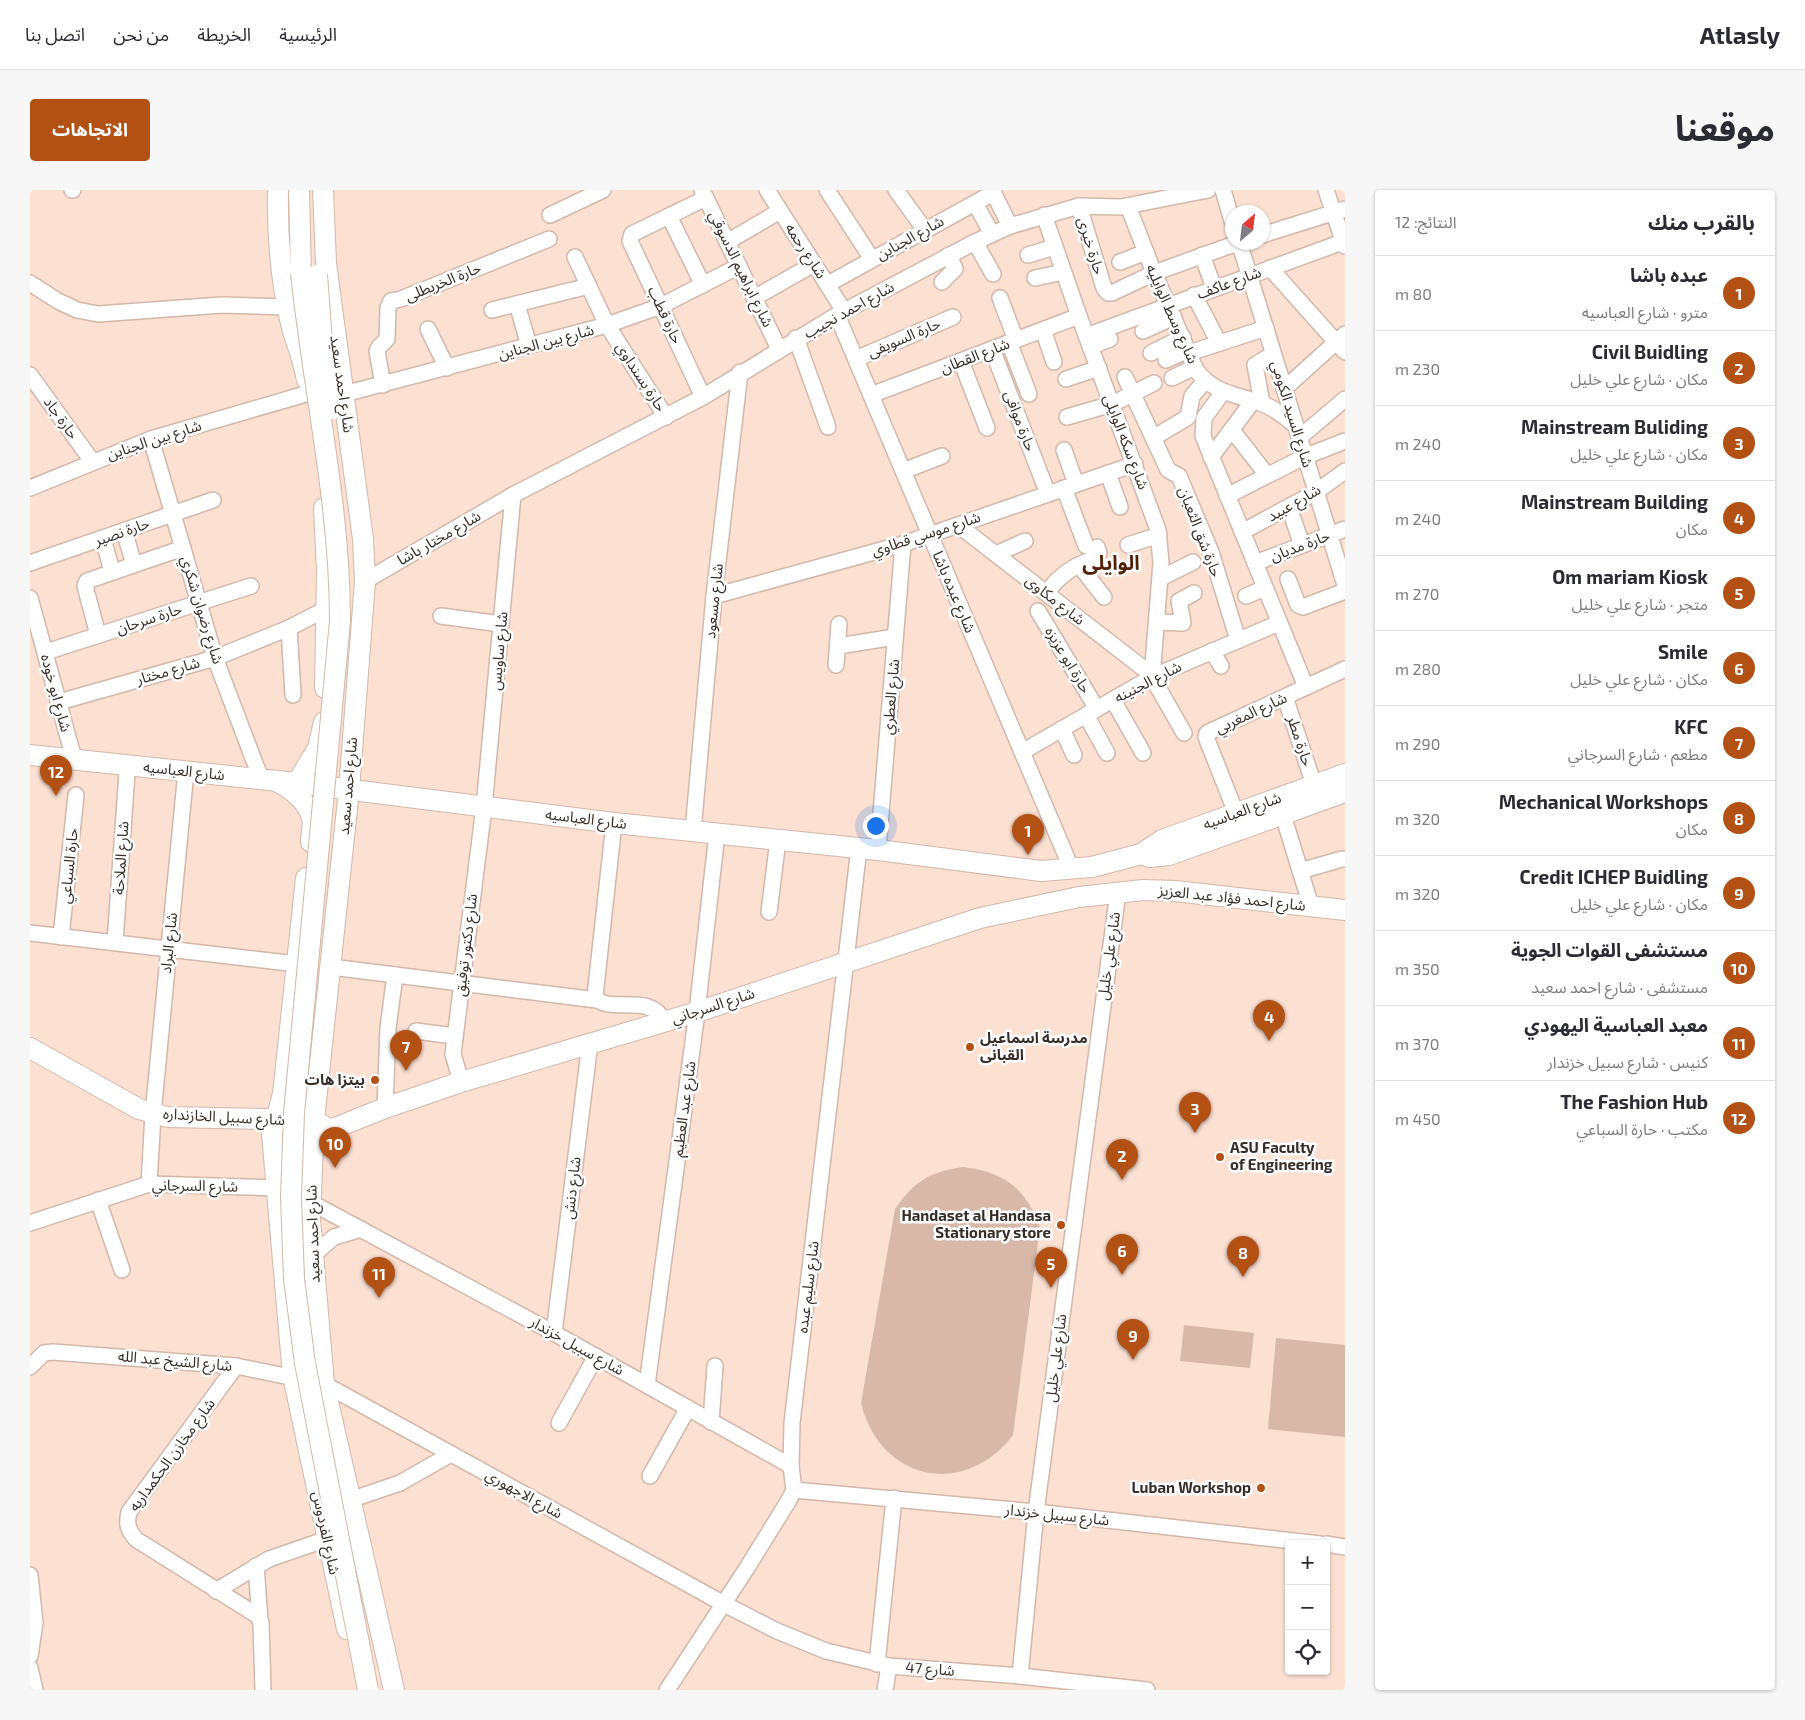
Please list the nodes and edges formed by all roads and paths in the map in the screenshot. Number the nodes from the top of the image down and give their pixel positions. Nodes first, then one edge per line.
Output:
1 (278, 190) edge
2 (299, 190) edge
3 (316, 190) edge
4 (323, 190) edge
5 (768, 190) edge
6 (827, 190) edge
7 (1203, 190) edge
8 (1223, 190) edge
9 (1326, 190) edge
10 (597, 191) edge
11 (897, 191) edge
12 (993, 191) edge
13 (704, 194) edge
14 (1085, 200) edge
15 (975, 202) junction
16 (1227, 205) edge
17 (1128, 206) junction
18 (780, 211) junction
19 (1339, 211) edge
20 (550, 215) dead end
21 (1044, 215) junction
22 (669, 216) junction
23 (1010, 226) junction
24 (926, 230) junction
25 (1270, 233) edge
26 (992, 234) junction
27 (549, 239) dead end
28 (727, 242) junction
29 (974, 242) junction
30 (1345, 243) edge
31 (1054, 247) junction
32 (1225, 247) edge
33 (1241, 250) edge
34 (1146, 252) junction
35 (1202, 254) junction
36 (949, 255) junction
37 (1028, 255) dead end
38 (575, 257) dead end
39 (872, 259) junction
40 (1120, 262) dead end
41 (814, 264) junction
42 (739, 266) junction
43 (1270, 268) junction
44 (1063, 272) junction
45 (1154, 273) junction
46 (309, 274) junction
47 (993, 274) dead end
48 (1249, 276) junction
49 (1035, 278) dead end
50 (942, 282) dead end
51 (30, 283) edge
52 (703, 284) junction
53 (828, 284) junction
54 (589, 286) junction
55 (1214, 288) junction
56 (1194, 295) junction
57 (754, 298) junction
58 (1000, 298) dead end
59 (517, 304) junction
60 (661, 306) junction
61 (288, 307) junction
62 (492, 310) dead end
63 (1171, 310) junction
64 (840, 313) junction
65 (1078, 316) junction
66 (953, 317) dead end
67 (608, 325) junction
68 (1266, 328) junction
69 (428, 329) dead end
70 (1042, 330) junction
71 (1143, 331) dead end
72 (796, 338) junction
73 (1110, 339) dead end
74 (1012, 341) junction
75 (1088, 341) junction
76 (1219, 343) junction
77 (1342, 343) edge
78 (529, 346) junction
79 (779, 348) junction
80 (992, 349) junction
81 (1189, 352) junction
82 (1151, 353) dead end
83 (1274, 354) junction
84 (856, 359) junction
85 (339, 360) junction
86 (1166, 360) dead end
87 (961, 361) junction
88 (1054, 362) dead end
89 (447, 368) junction
90 (1098, 368) junction
91 (740, 372) junction
92 (30, 376) edge
93 (1125, 377) dead end
94 (1172, 378) dead end
95 (1066, 379) dead end
96 (1205, 381) junction
97 (1154, 383) dead end
98 (383, 385) junction
99 (308, 389) junction
100 (1284, 389) junction
101 (1222, 392) junction
102 (344, 393) junction
103 (1030, 394) dead end
104 (1132, 394) junction
105 (36, 395) edge
106 (871, 395) junction
107 (703, 396) junction
108 (1258, 402) junction
109 (1344, 403) edge
110 (1112, 404) junction
111 (1067, 416) dead end
112 (666, 417) junction
113 (828, 428) dead end
114 (987, 428) dead end
115 (1232, 430) junction
116 (1295, 435) junction
117 (1153, 438) junction
118 (151, 439) junction
119 (1342, 448) edge
120 (1064, 450) dead end
121 (942, 456) dead end
122 (1211, 457) junction
123 (1304, 457) junction
124 (92, 461) junction
125 (1135, 464) junction
126 (903, 471) junction
127 (1345, 471) edge
128 (1108, 473) junction
129 (1267, 475) junction
130 (1070, 486) junction
131 (30, 488) edge
132 (1316, 492) junction
133 (1048, 494) junction
134 (513, 496) junction
135 (1227, 496) junction
136 (213, 500) dead end
137 (1120, 506) dead end
138 (1289, 507) junction
139 (173, 514) junction
140 (958, 524) junction
141 (1345, 528) edge
142 (124, 531) junction
143 (1242, 532) junction
144 (930, 534) junction
145 (1158, 535) junction
146 (1329, 535) junction
147 (103, 538) junction
148 (1025, 541) dead end
149 (903, 544) junction
150 (1128, 545) dead end
151 (1302, 545) junction
152 (183, 548) junction
153 (996, 554) junction
154 (1341, 555) edge
155 (1193, 562) dead end
156 (30, 563) edge
157 (1255, 563) junction
158 (134, 564) junction
159 (1079, 565) junction
160 (112, 572) junction
161 (1161, 578) junction
162 (1288, 579) dead end
163 (365, 581) junction
164 (1345, 585) edge
165 (252, 586) dead end
166 (1265, 588) junction
167 (1345, 591) edge
168 (1194, 593) dead end
169 (1048, 594) junction
170 (714, 596) junction
171 (1104, 596) dead end
172 (1246, 596) dead end
173 (30, 598) edge
174 (199, 603) junction
175 (328, 608) junction
176 (1038, 611) dead end
177 (33, 616) edge
178 (442, 616) dead end
179 (1157, 622) junction
180 (1280, 623) junction
181 (501, 624) junction
182 (839, 624) dead end
183 (288, 628) junction
184 (98, 635) junction
185 (895, 637) junction
186 (1238, 640) junction
187 (838, 646) junction
188 (1212, 651) junction
189 (46, 652) junction
190 (216, 658) junction
191 (836, 665) dead end
192 (1221, 666) dead end
193 (1345, 669) edge
194 (1152, 676) junction
195 (1306, 688) junction
196 (293, 695) dead end
197 (1285, 697) junction
198 (1113, 700) junction
199 (59, 702) junction
200 (355, 711) junction
201 (1092, 712) junction
202 (325, 716) junction
203 (1062, 729) junction
204 (1184, 733) dead end
205 (1022, 752) junction
206 (1107, 753) dead end
207 (1143, 753) dead end
208 (30, 755) edge
209 (1074, 755) dead end
210 (74, 759) junction
211 (186, 771) junction
212 (127, 773) dead end
213 (1345, 774) edge
214 (269, 780) junction
215 (298, 783) junction
216 (1314, 784) junction
217 (349, 790) junction
218 (1345, 792) edge
219 (76, 795) dead end
220 (484, 807) junction
221 (1236, 813) junction
222 (1283, 816) junction
223 (614, 823) junction
224 (693, 831) junction
225 (717, 833) junction
226 (778, 840) junction
227 (869, 849) junction
228 (1141, 854) junction
229 (1342, 859) dead end
230 (1076, 870) junction
231 (1300, 871) junction
232 (1118, 892) junction
233 (1079, 896) junction
234 (1310, 906) junction
235 (1345, 910) edge
236 (769, 912) dead end
237 (30, 933) edge
238 (61, 937) junction
239 (115, 942) junction
240 (169, 948) junction
241 (846, 962) junction
242 (297, 964) junction
243 (331, 968) junction
244 (395, 975) junction
245 (461, 982) junction
246 (598, 1000) junction
247 (697, 1012) junction
248 (663, 1022) junction
249 (416, 1031) dead end
250 (454, 1036) junction
251 (590, 1043) junction
252 (30, 1048) edge
253 (461, 1082) junction
254 (384, 1108) junction
255 (153, 1114) junction
256 (314, 1120) junction
257 (275, 1121) junction
258 (149, 1184) junction
259 (276, 1188) junction
260 (98, 1200) junction
261 (310, 1202) junction
262 (30, 1223) edge
263 (361, 1229) junction
264 (312, 1256) junction
265 (122, 1270) dead end
266 (554, 1333) junction
267 (596, 1356) junction
268 (236, 1366) junction
269 (715, 1366) dead end
270 (30, 1367) edge
271 (293, 1376) junction
272 (324, 1384) junction
273 (647, 1385) junction
274 (688, 1408) junction
275 (711, 1422) junction
276 (559, 1424) dead end
277 (451, 1454) junction
278 (791, 1466) junction
279 (650, 1476) dead end
280 (794, 1490) junction
281 (894, 1498) junction
282 (350, 1500) junction
283 (1036, 1512) junction
284 (327, 1539) junction
285 (1285, 1540) edge
286 (1330, 1544) edge
287 (1345, 1546) edge
288 (256, 1566) junction
289 (30, 1576) edge
290 (216, 1591) junction
291 (724, 1604) junction
292 (260, 1620) junction
293 (30, 1656) edge
294 (882, 1665) junction
295 (30, 1668) edge
296 (1020, 1676) junction
297 (35, 1690) edge
298 (262, 1690) edge
299 (360, 1690) edge
300 (368, 1690) edge
301 (375, 1690) edge
302 (394, 1690) edge
303 (667, 1690) edge
304 (885, 1690) edge
305 (1147, 1690) edge

1 - 61 main road, شارع احمد سعيد
2 - 46 main road
3 - 46 main road
4 - 85 main road, شارع احمد سعيد
5 - 18 street, شارع رحمه
6 - 39 street
7 - 17 street, شارع احمد نجيب
8 - 16 street
9 - 19 street
10 - 20 street
11 - 24 street
12 - 15 street, شارع الجناين
12 - 23 street
13 - 22 street
13 - 28 street, شارع ابراهيم الدسوقي
14 - 17 street, شارع احمد نجيب
14 - 21 street, شارع احمد نجيب
14 - 45 street, حارة خيرى
15 - 24 street, شارع الجناين
15 - 26 street
17 - 34 street, شارع وسط الوايليه
18 - 28 street
18 - 41 street, شارع رحمه
19 - 25 street
19 - 30 street
21 - 23 street, شارع احمد نجيب
21 - 31 street, شارع سكه الوايلى
22 - 52 street
22 - 60 street, حارة قطب
23 - 26 street, شارع احمد نجيب
24 - 39 street, شارع الجناين
26 - 29 street, شارع احمد نجيب
27 - 98 street, حارة الخربطلى
28 - 42 street, شارع ابراهيم الدسوقي
29 - 36 street, شارع احمد نجيب
29 - 47 street
30 - 43 street, شارع عاكف
31 - 37 street
31 - 44 street, شارع سكه الوايلى
32 - 35 street
33 - 48 street, شارع السيد الكومي
34 - 40 street
34 - 45 street, شارع وسط الوايليه
35 - 45 street
35 - 55 street
36 - 50 street
36 - 64 street, شارع احمد نجيب
38 - 54 street, حارة بسنداوي
39 - 53 street, شارع الجناين
41 - 53 street, شارع رحمه
41 - 57 street
42 - 52 street, شارع بين الجناين
42 - 57 street, شارع ابراهيم الدسوقي
43 - 48 street, شارع عاكف
43 - 77 street
44 - 49 street
44 - 65 street, شارع سكه الوايلى
45 - 63 street, شارع وسط الوايليه
46 - 300 main road, bridge
46 - 301 main road, bridge
48 - 55 street, شارع عاكف
48 - 68 street, شارع السيد الكومي
51 - 61 street
52 - 60 street, شارع بين الجناين
53 - 64 street, شارع رحمه
54 - 59 street
54 - 67 street, حارة بسنداوي
55 - 56 street, شارع عاكف
56 - 63 street, شارع عاكف
56 - 76 street
57 - 79 street, شارع ابراهيم الدسوقي
58 - 74 street
59 - 62 street
59 - 78 street
60 - 67 street, شارع بين الجناين
60 - 107 street, حارة قطب
61 - 99 main road, شارع احمد سعيد
63 - 71 street
63 - 75 street, شارع عاكف
63 - 81 street, شارع وسط الوايليه
64 - 72 street, شارع احمد نجيب
64 - 84 street, شارع عبده باشا
65 - 70 street, شارع القطان
65 - 75 street, شارع سكه الوايلى
66 - 84 street, حارة السويفى
67 - 78 street, شارع بين الجناين
67 - 112 street, حارة بسنداوي
68 - 76 street
68 - 83 street, شارع السيد الكومي
69 - 89 street
70 - 74 street, شارع القطان
70 - 88 street
72 - 79 street, شارع احمد نجيب
72 - 113 street
73 - 75 street
74 - 80 street, شارع القطان
74 - 103 street
75 - 90 street, شارع سكه الوايلى
76 - 81 street
77 - 100 street
78 - 89 street, شارع بين الجناين
79 - 91 street, شارع احمد نجيب
80 - 87 street, شارع القطان
80 - 133 street, حارة موافى
81 - 82 street
81 - 86 street
81 - 94 street
81 - 96 street, شارع وسط الوايليه
83 - 100 street, شارع السيد الكومي
83 - 108 street
84 - 106 street, شارع عبده باشا
85 - 99 main road
85 - 102 main road, شارع احمد سعيد
87 - 106 street, شارع القطان
87 - 114 street
89 - 98 street, شارع بين الجناين
90 - 95 street
90 - 110 street, شارع سكه الوايلى
91 - 107 street, شارع احمد نجيب
91 - 170 street, شارع مسعود
92 - 105 street, حارة جاد
93 - 104 street, حارة شق الثعبان
96 - 101 street, شارع وسط الوايليه
96 - 117 street
97 - 104 street
98 - 102 street, شارع بين الجناين
99 - 102 main road
99 - 118 street, شارع بين الجناين
99 - 175 main road, شارع احمد سعيد
100 - 116 street, شارع السيد الكومي
101 - 108 street, شارع وسط الوايليه
101 - 122 street
102 - 163 main road, شارع احمد سعيد
104 - 110 street
104 - 117 street, حارة شق الثعبان
105 - 124 street, حارة جاد
106 - 126 street, شارع عبده باشا
107 - 112 street, شارع احمد نجيب
108 - 115 street
108 - 116 street, شارع وسط الوايليه
109 - 116 street
110 - 111 street
110 - 125 street, شارع سكه الوايلى
112 - 134 street, شارع احمد نجيب
115 - 122 street
115 - 129 street
116 - 123 street, شارع السيد الكومي
117 - 186 street, حارة شق الثعبان
118 - 124 street, شارع بين الجناين
118 - 139 street, شارع رضوان شكري
119 - 123 street
120 - 130 street
121 - 126 street
122 - 135 street
123 - 129 street
123 - 132 street, شارع السيد الكومي
124 - 131 street, شارع بين الجناين
125 - 128 street, شارع موسي قطاوي
125 - 145 street, شارع سكه الوايلى
126 - 144 street, شارع عبده باشا
127 - 132 street, شارع عبيد
128 - 130 street, شارع موسي قطاوي
128 - 137 street
129 - 135 street
130 - 133 street, شارع موسي قطاوي
130 - 159 street
132 - 138 street, شارع عبيد
132 - 146 street, شارع السيد الكومي
133 - 140 street, شارع موسي قطاوي
134 - 163 street, شارع مختار باشا
134 - 181 street, شارع ساويس
135 - 143 street
136 - 139 street, حارة نصير
138 - 143 street, شارع عبيد
138 - 151 street
139 - 142 street, حارة نصير
139 - 152 street, شارع رضوان شكري
140 - 144 street, شارع موسي قطاوي
140 - 153 street, شارع مكاوى
141 - 146 street, حارة مديان
142 - 147 street, حارة نصير
142 - 158 street
143 - 157 street
144 - 149 street, شارع موسي قطاوي
144 - 205 street, شارع عبده باشا
145 - 150 street
145 - 161 street, شارع سكه الوايلى
146 - 151 street, حارة مديان
146 - 154 street, شارع السيد الكومي
147 - 156 street, حارة نصير
147 - 160 street
148 - 153 street
149 - 170 street, شارع موسي قطاوي
149 - 185 street, شارع العطري
151 - 157 street, حارة مديان
152 - 158 street
152 - 174 street, شارع رضوان شكري
153 - 169 street, شارع مكاوى
154 - 164 street, شارع السيد الكومي
155 - 161 street
157 - 166 street
158 - 160 street
159 - 169 street
159 - 171 street
160 - 184 street
161 - 179 street, شارع سكه الوايلى
162 - 167 street
163 - 200 main road, شارع احمد سعيد
165 - 174 street, حارة سرحان
166 - 172 street
166 - 180 street
168 - 179 street
169 - 194 street, شارع مكاوى
170 - 224 street, شارع مسعود
173 - 177 street, شارع ابو خوده
174 - 184 street, حارة سرحان
174 - 190 street, شارع رضوان شكري
175 - 183 street, شارع مختار
175 - 202 main road, شارع احمد سعيد
176 - 201 street, حارة ابو عزيزه
177 - 189 street, شارع ابو خوده
178 - 181 street
179 - 194 street, شارع سكه الوايلى
180 - 186 street, شارع الجنينه
180 - 195 street
181 - 220 street, شارع ساويس
182 - 187 street
183 - 190 street, شارع مختار
183 - 196 street
184 - 189 street, حارة سرحان
185 - 187 street
185 - 227 street, شارع العطري
186 - 188 street, شارع الجنينه
187 - 191 street
188 - 192 street
188 - 194 street, شارع الجنينه
189 - 199 street, شارع ابو خوده
190 - 199 street, شارع مختار
190 - 214 street, شارع رضوان شكري
193 - 195 street, شارع المغربي
194 - 198 street, شارع الجنينه
194 - 204 street
195 - 197 street, شارع المغربي
197 - 216 street, حارة مطر
197 - 221 street, شارع المغربي
198 - 201 street, شارع الجنينه
198 - 207 street
199 - 210 street, شارع ابو خوده
200 - 202 main road
200 - 217 main road, شارع احمد سعيد
201 - 203 street, شارع الجنينه
201 - 206 street, حارة ابو عزيزه
202 - 215 main road, شارع احمد سعيد
203 - 205 street, شارع الجنينه
203 - 209 street
205 - 230 street, شارع عبده باشا
208 - 210 main road, شارع العباسيه
210 - 211 main road, شارع العباسيه
211 - 214 main road, شارع العباسيه
211 - 240 street, شارع البراد
212 - 239 street, شارع الملاحة
213 - 216 main road, شارع العباسيه
214 - 215 main road, شارع العباسيه
214 - 242 main road, شارع احمد سعيد
215 - 217 main road, شارع العباسيه
216 - 221 main road, شارع العباسيه
217 - 220 main road, شارع العباسيه
217 - 243 main road, شارع احمد سعيد
218 - 222 main road, شارع العباسيه
219 - 238 street, حارة السباعي
220 - 223 main road, شارع العباسيه
220 - 245 street, شارع دكتور توفيق
221 - 228 main road, شارع العباسيه
222 - 228 main road, شارع العباسيه
222 - 231 street
223 - 224 main road, شارع العباسيه
223 - 246 street
224 - 225 main road, شارع العباسيه
225 - 226 main road, شارع العباسيه
225 - 247 street, شارع عبد العظيم
226 - 227 main road, شارع العباسيه
226 - 236 street
227 - 230 main road, شارع العباسيه
227 - 241 street, شارع سليم عبده
228 - 230 main road, شارع العباسيه
229 - 231 street
230 - 233 main road
231 - 234 street
232 - 233 main road, شارع السرجاني
232 - 234 main road, شارع احمد فؤاد عبد العزيز
232 - 283 street, شارع علي خليل
233 - 241 main road, شارع السرجاني
234 - 235 main road, شارع احمد فؤاد عبد العزيز
237 - 238 street
238 - 239 street
239 - 240 street
240 - 242 street
240 - 255 street, شارع البراد
241 - 247 main road, شارع السرجاني
241 - 278 street, شارع سليم عبده
242 - 257 main road, شارع احمد سعيد
243 - 244 street
243 - 256 main road, شارع احمد سعيد
244 - 245 street
244 - 254 street
245 - 246 street
245 - 250 street, شارع دكتور توفيق
246 - 248 street
247 - 248 main road, شارع السرجاني
247 - 273 street, شارع عبد العظيم
248 - 251 main road, شارع السرجاني
249 - 250 street
250 - 253 street, شارع دكتور توفيق
251 - 253 main road, شارع السرجاني
251 - 266 street, شارع دنش
252 - 255 main road, شارع سبيل الخازنداره
253 - 254 main road, شارع السرجاني
254 - 256 main road, شارع السرجاني
255 - 257 main road, شارع سبيل الخازنداره
255 - 258 street, شارع البراد
256 - 257 main road, شارع سبيل الخازنداره
256 - 261 main road, شارع احمد سعيد
257 - 259 main road, شارع احمد سعيد
258 - 259 street, شارع السرجاني
258 - 260 street, شارع السرجاني
259 - 271 main road, شارع احمد سعيد
260 - 262 street, شارع السرجاني
260 - 265 street
261 - 263 street, شارع سبيل خزندار
261 - 264 main road, شارع احمد سعيد
263 - 264 street
263 - 266 street, شارع سبيل خزندار
264 - 272 main road, شارع احمد سعيد
266 - 267 street, شارع سبيل خزندار
267 - 273 street, شارع سبيل خزندار
267 - 276 street
268 - 270 street, شارع الشيخ عبد الله
268 - 271 street, شارع الشيخ عبد الله
268 - 290 street, شارع مخازن الحكمداريه
269 - 275 street
271 - 272 street, شارع الشيخ عبد الله
271 - 284 main road, شارع الفردوس
272 - 277 street, شارع الاجهوري
272 - 282 main road, شارع الفردوس
273 - 274 street, شارع سبيل خزندار
274 - 275 street, شارع سبيل خزندار
274 - 279 street
275 - 278 street, شارع سبيل خزندار
277 - 282 street
277 - 291 street, شارع الاجهوري
278 - 280 street, شارع سليم عبده
280 - 281 street, شارع سبيل خزندار
280 - 291 street
281 - 283 street, شارع سبيل خزندار
281 - 294 street
282 - 302 main road, شارع الفردوس
283 - 285 street, شارع سبيل خزندار
283 - 296 street, شارع علي خليل
284 - 288 street
284 - 299 main road, شارع الفردوس
286 - 287 street
288 - 290 street
288 - 292 street
289 - 293 street
290 - 292 street, شارع مخازن الحكمداريه
291 - 294 street, شارع 47
291 - 303 street
292 - 298 street
294 - 296 street, شارع 47
294 - 304 street
295 - 297 street
296 - 305 street, شارع 47

